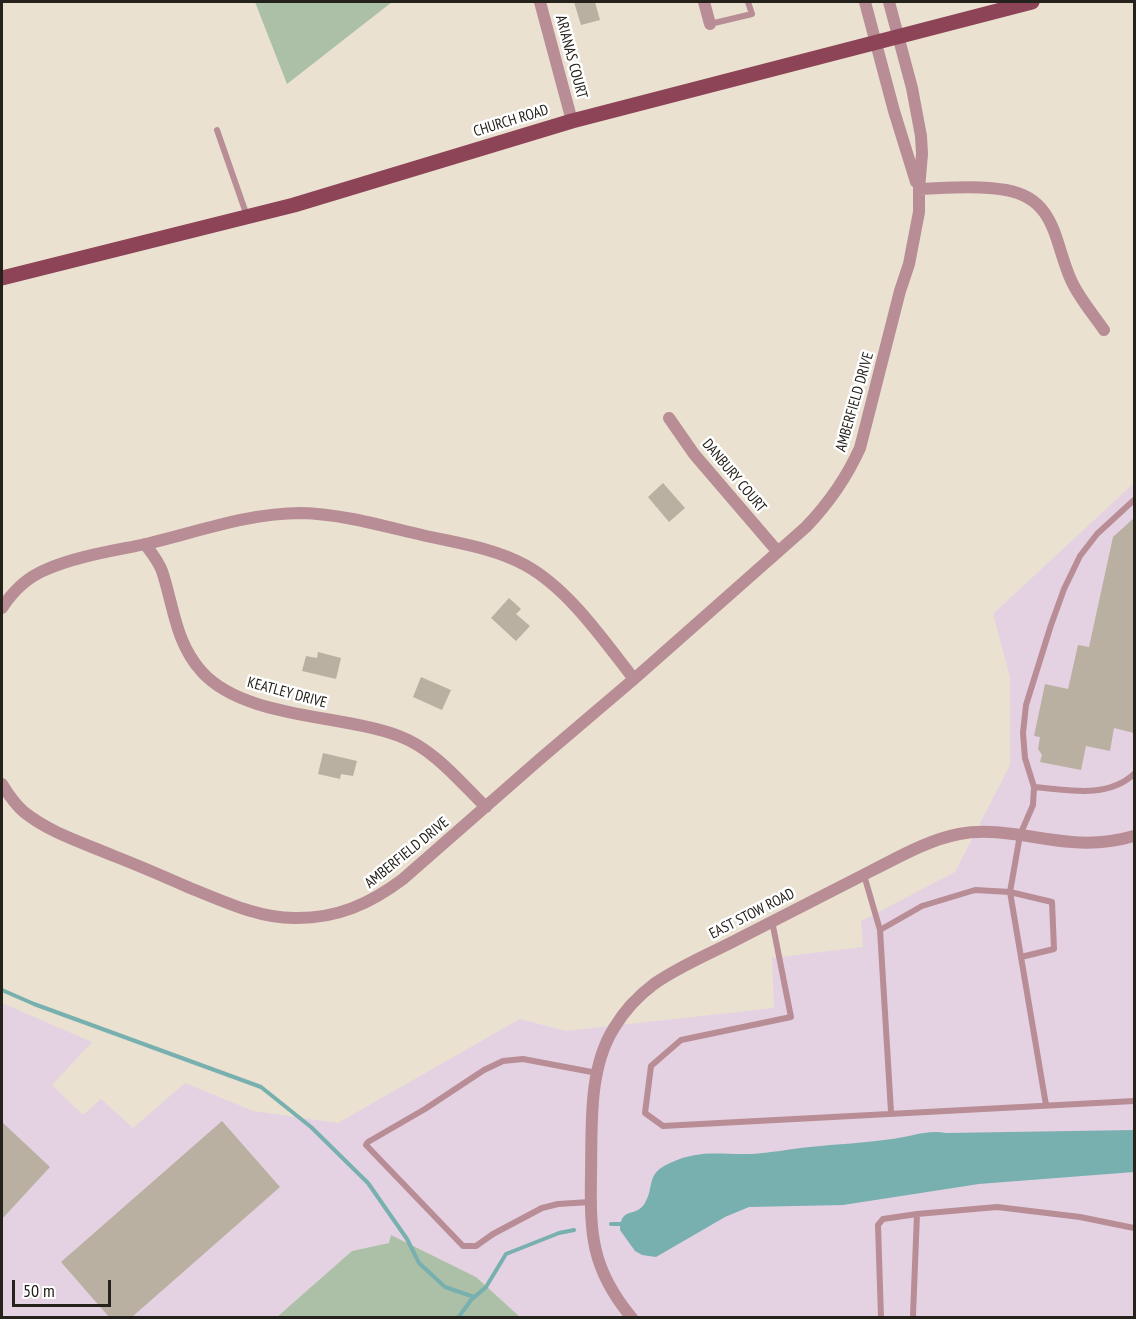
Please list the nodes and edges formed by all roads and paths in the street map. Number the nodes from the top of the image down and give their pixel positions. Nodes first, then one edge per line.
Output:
1 (540, 2) edge
2 (704, 2) edge
3 (748, 2) edge
4 (865, 2) edge
5 (889, 2) edge
6 (1032, 2) edge
7 (710, 24) joint
8 (898, 37) junction
9 (876, 42) junction
10 (572, 121) junction
11 (217, 129) dead end
12 (919, 189) junction
13 (247, 217) junction
14 (2, 278) edge
15 (1104, 330) dead end
16 (669, 417) dead end
17 (1134, 500) edge
18 (145, 544) junction
19 (778, 552) junction
20 (2, 608) edge
21 (634, 679) junction
22 (1134, 774) edge
23 (2, 784) edge
24 (1034, 787) junction
25 (486, 807) junction
26 (1020, 835) junction
27 (1134, 836) edge
28 (864, 875) junction
29 (1010, 892) junction
30 (772, 921) junction
31 (880, 930) junction
32 (1021, 957) junction
33 (597, 1073) junction
34 (1134, 1101) edge
35 (1046, 1105) junction
36 (891, 1112) junction
37 (590, 1202) junction
38 (917, 1214) junction
39 (1134, 1228) edge
40 (632, 1317) edge
41 (881, 1317) edge
42 (914, 1317) edge

1 - 10 street, ARIANAS COURT
2 - 7 street
3 - 7 lane
4 - 9 street, AMBERFIELD DRIVE
5 - 8 street, AMBERFIELD DRIVE
6 - 8 main road, CHURCH ROAD
8 - 9 main road, CHURCH ROAD
8 - 12 street, AMBERFIELD DRIVE
9 - 10 main road, CHURCH ROAD
9 - 12 street, AMBERFIELD DRIVE
10 - 13 main road, CHURCH ROAD
11 - 13 lane
12 - 15 street
12 - 19 street, AMBERFIELD DRIVE
13 - 14 main road, CHURCH ROAD
16 - 19 street, DANBURY COURT
17 - 24 lane
18 - 20 street
18 - 21 street
18 - 25 street, KEATLEY DRIVE
19 - 21 street, AMBERFIELD DRIVE
21 - 25 street, AMBERFIELD DRIVE
22 - 24 lane
23 - 25 street, AMBERFIELD DRIVE
24 - 26 lane
26 - 27 street, EAST STOW ROAD
26 - 28 street, EAST STOW ROAD
26 - 29 lane
28 - 30 street, EAST STOW ROAD
28 - 31 lane
29 - 31 lane
29 - 32 lane
29 - 32 lane
30 - 33 street, EAST STOW ROAD
30 - 36 lane
31 - 36 lane
32 - 35 lane
33 - 37 street, EAST STOW ROAD
33 - 37 lane
34 - 35 lane
35 - 36 lane
37 - 40 street, EAST STOW ROAD
38 - 39 lane
38 - 41 lane
38 - 42 lane

